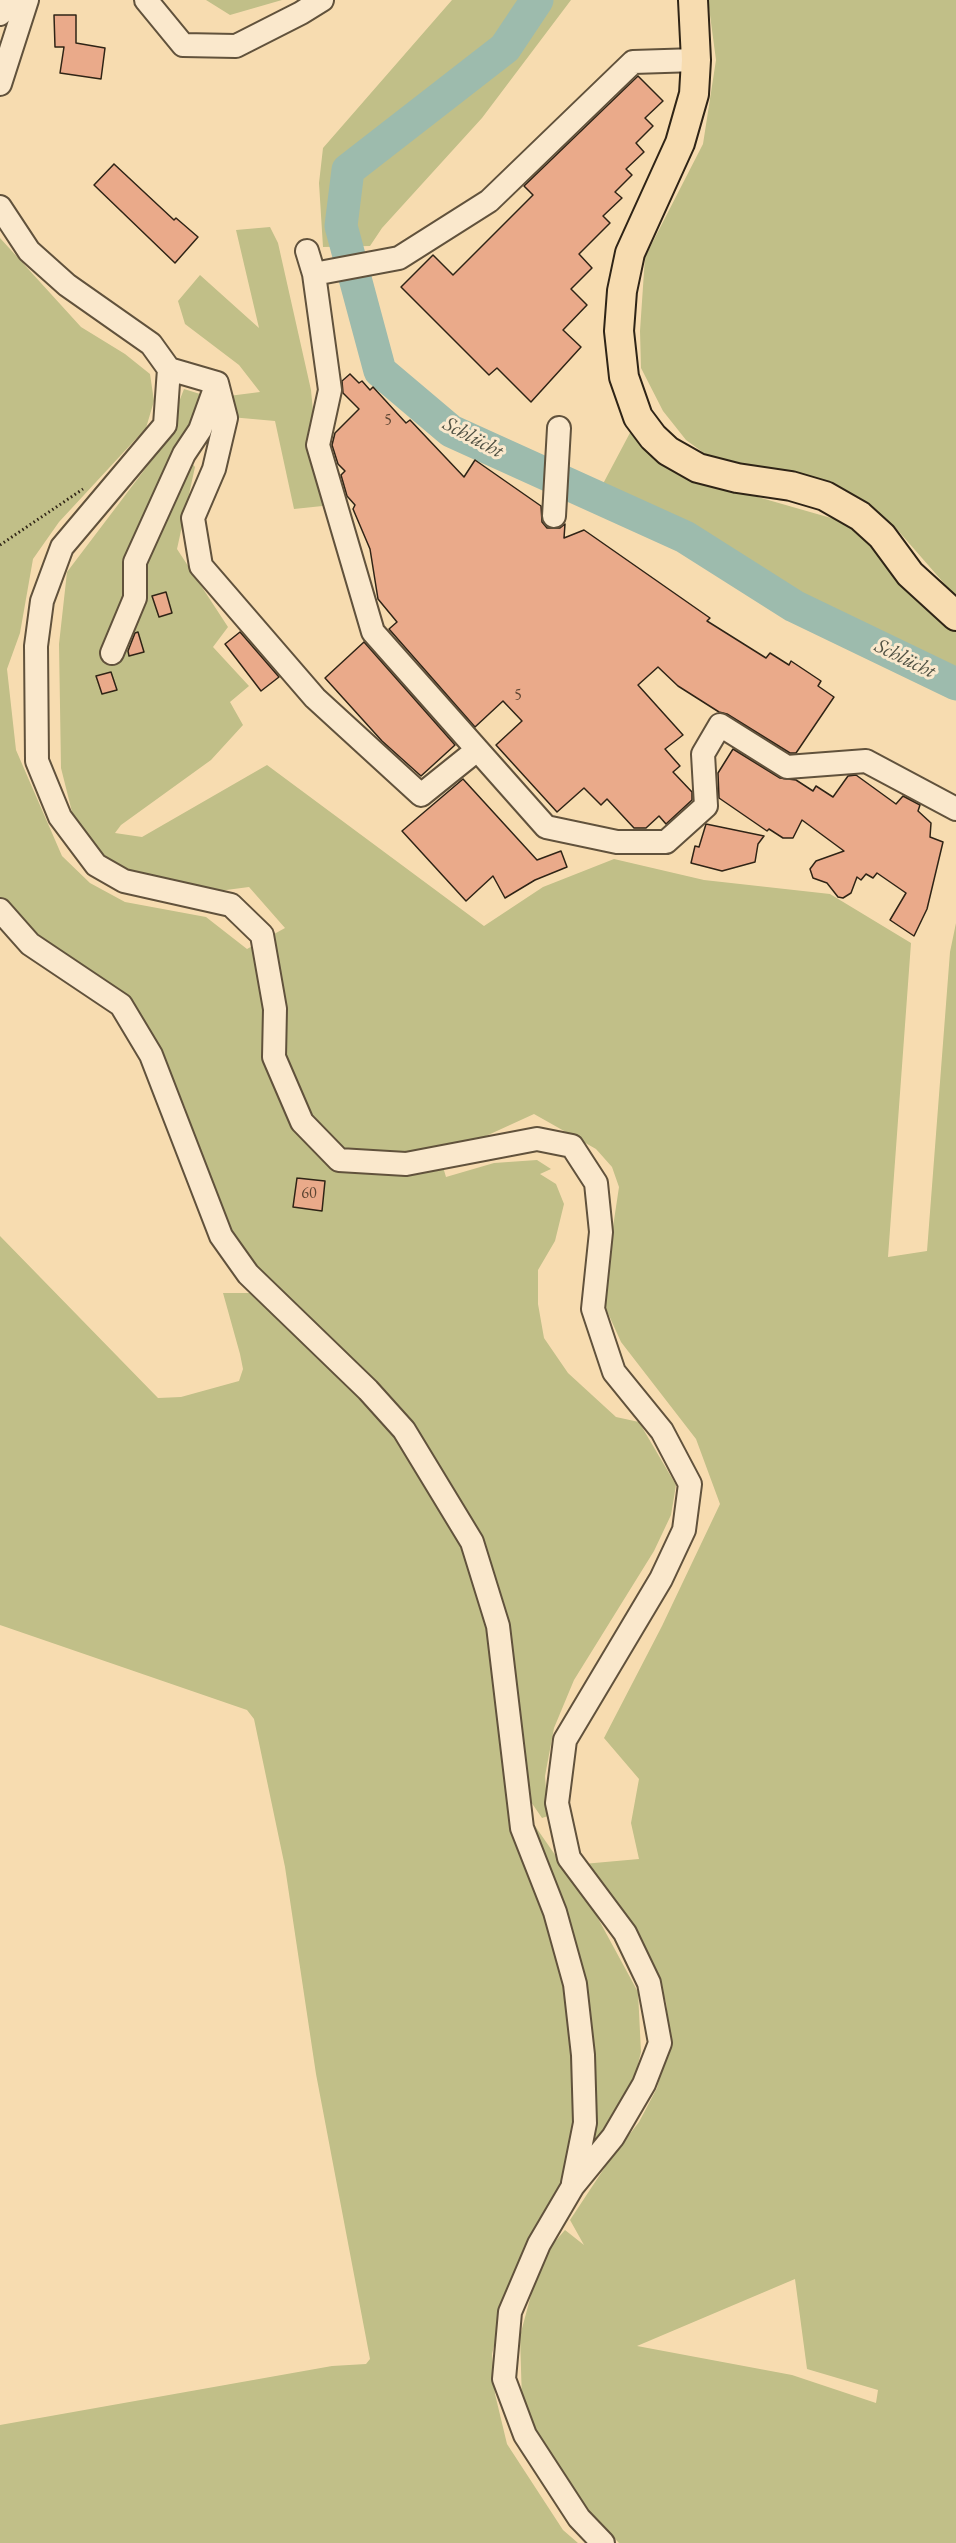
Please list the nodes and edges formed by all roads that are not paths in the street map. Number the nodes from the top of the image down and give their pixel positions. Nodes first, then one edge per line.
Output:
1 (11, 0) edge
2 (27, 0) edge
3 (146, 0) edge
4 (322, 0) edge
5 (693, 0) edge
6 (0, 14) edge
7 (696, 60) junction
8 (0, 84) edge
9 (0, 207) edge
10 (307, 251) dead end
11 (314, 274) junction
12 (169, 369) junction
13 (217, 382) junction
14 (559, 428) dead end
15 (554, 516) dead end
16 (956, 616) edge
17 (112, 653) dead end
18 (477, 750) junction
19 (956, 809) edge
20 (0, 910) edge
21 (573, 2186) junction
22 (603, 2543) edge

1 - 6 street
2 - 8 street
3 - 4 street
5 - 7 main road
7 - 11 street
7 - 16 main road
9 - 12 street
10 - 11 street
11 - 18 street
12 - 13 street
12 - 21 street
13 - 17 street
13 - 18 street
14 - 15 street
18 - 19 street
20 - 21 street
21 - 22 street

